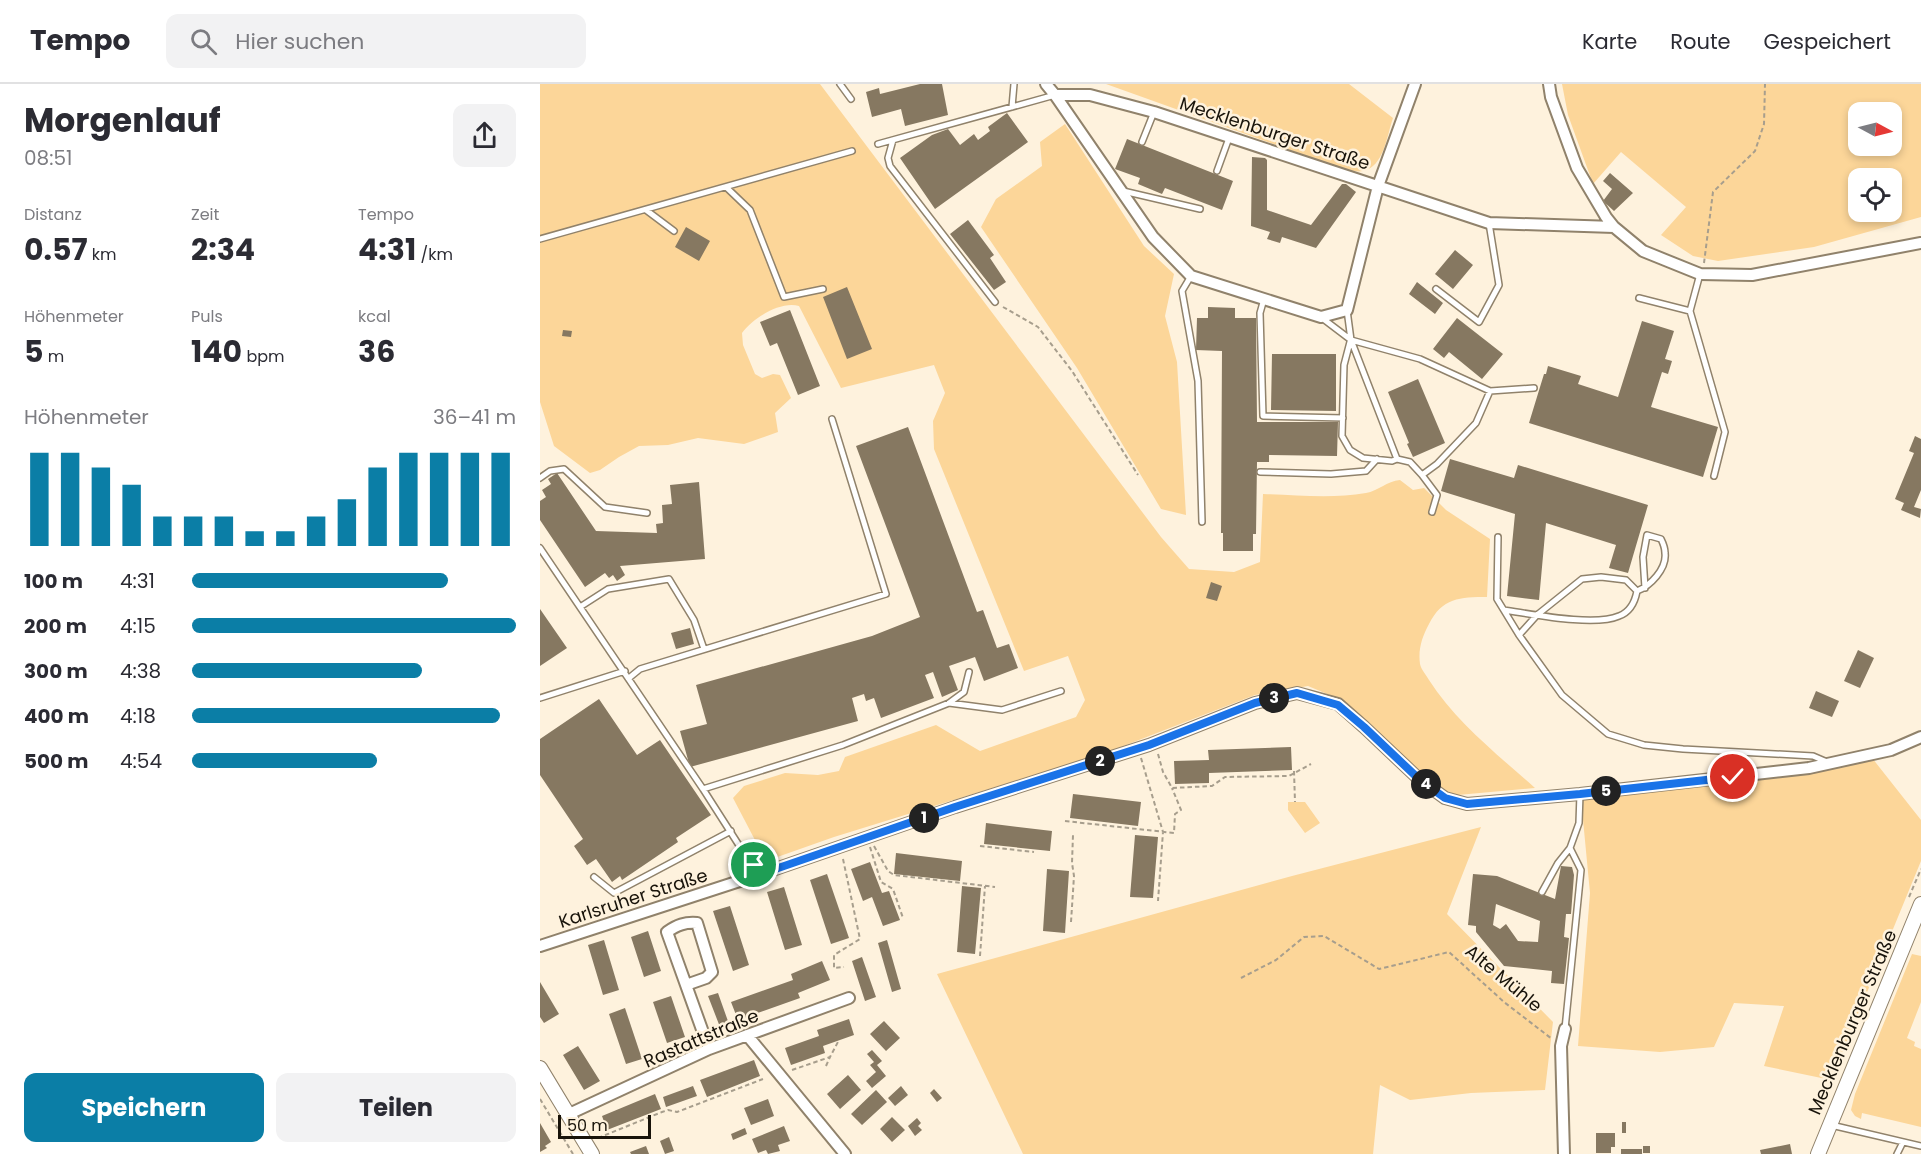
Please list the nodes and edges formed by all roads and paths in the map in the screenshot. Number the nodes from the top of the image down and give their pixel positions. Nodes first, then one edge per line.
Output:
1 (840, 84) edge
2 (1014, 84) edge
3 (1046, 84) edge
4 (1415, 84) edge
5 (1549, 84) edge
6 (1765, 84) edge
7 (1055, 95) junction
8 (851, 99) dead end
9 (1012, 107) junction
10 (1154, 112) junction
11 (1229, 138) junction
12 (893, 140) junction
13 (1142, 142) dead end
14 (878, 144) dead end
15 (852, 151) dead end
16 (1217, 171) dead end
17 (1378, 186) junction
18 (726, 187) junction
19 (1123, 191) junction
20 (1200, 209) dead end
21 (646, 210) junction
22 (1490, 223) junction
23 (1614, 227) junction
24 (674, 231) dead end
25 (540, 239) edge
26 (1921, 243) edge
27 (1700, 274) junction
28 (1191, 276) junction
29 (824, 289) dead end
30 (1436, 289) dead end
31 (1639, 298) dead end
32 (1264, 299) junction
33 (995, 302) joint
34 (1347, 310) junction
35 (1690, 311) junction
36 (1321, 317) junction
37 (1351, 340) junction
38 (1534, 388) dead end
39 (1490, 391) junction
40 (1343, 418) junction
41 (832, 419) dead end
42 (1377, 459) junction
43 (1397, 459) junction
44 (1260, 472) dead end
45 (1138, 475) dead end
46 (1422, 475) junction
47 (1714, 476) dead end
48 (540, 478) edge
49 (1432, 512) dead end
50 (648, 513) dead end
51 (1202, 522) dead end
52 (1498, 537) dead end
53 (540, 548) edge
54 (1645, 588) junction
55 (1637, 591) junction
56 (580, 606) junction
57 (1504, 609) junction
58 (1537, 615) junction
59 (1519, 634) junction
60 (704, 649) junction
61 (624, 671) junction
62 (969, 672) dead end
63 (629, 678) junction
64 (1061, 691) dead end
65 (540, 698) edge
66 (950, 703) junction
67 (1921, 737) edge
68 (1155, 746) dead end
69 (1140, 752) dead end
70 (1829, 763) junction
71 (1311, 764) dead end
72 (1294, 771) junction
73 (1172, 788) junction
74 (703, 789) junction
75 (1580, 794) junction
76 (1295, 802) dead end
77 (1065, 821) dead end
78 (731, 831) junction
79 (1163, 832) junction
80 (1073, 835) dead end
81 (980, 846) dead end
82 (1570, 848) junction
83 (1034, 852) dead end
84 (843, 856) dead end
85 (758, 875) junction
86 (594, 877) dead end
87 (985, 886) junction
88 (995, 887) dead end
89 (1542, 892) dead end
90 (1158, 900) dead end
91 (1921, 904) edge
92 (903, 918) dead end
93 (1071, 922) dead end
94 (540, 946) edge
95 (980, 956) dead end
96 (844, 967) dead end
97 (1241, 978) dead end
98 (686, 985) junction
99 (849, 998) dead end
100 (1565, 1029) joint
101 (747, 1035) junction
102 (1551, 1038) dead end
103 (840, 1040) dead end
104 (709, 1049) junction
105 (830, 1057) junction
106 (826, 1066) dead end
107 (540, 1068) edge
108 (780, 1075) junction
109 (763, 1079) dead end
110 (540, 1099) edge
111 (569, 1114) junction
112 (1829, 1125) junction
113 (595, 1139) dead end
114 (1902, 1142) junction
115 (1921, 1146) edge
116 (573, 1154) edge
117 (592, 1154) edge
118 (845, 1154) edge
119 (1564, 1154) edge
120 (1818, 1154) edge
121 (1897, 1154) edge

1 - 8 lane
2 - 9 lane
3 - 7 street
4 - 17 street, Mecklenburger Straße
5 - 23 street
6 - 27 path
7 - 9 lane
7 - 10 street, Mecklenburger Straße
7 - 19 street
9 - 12 lane
10 - 11 street, Mecklenburger Straße
10 - 13 lane
11 - 16 lane
11 - 17 street, Mecklenburger Straße
12 - 14 lane
12 - 33 lane
15 - 18 lane
17 - 22 street, Mecklenburger Straße
17 - 34 street, Mecklenburger Straße
18 - 21 lane
18 - 29 lane
19 - 20 lane
19 - 28 street
21 - 24 lane
21 - 25 lane
22 - 23 street, Mecklenburger Straße
22 - 30 lane
23 - 27 street
26 - 27 street
27 - 35 lane
28 - 32 street
28 - 51 lane
31 - 35 lane
32 - 36 street
32 - 40 lane
33 - 45 path
34 - 36 street
34 - 37 lane
35 - 47 lane
36 - 37 lane
37 - 39 lane
37 - 40 lane
37 - 43 lane
38 - 39 lane
39 - 46 lane
40 - 42 lane
41 - 60 lane
42 - 43 lane
42 - 44 lane
43 - 46 lane
46 - 49 lane
48 - 50 lane
52 - 57 lane
53 - 56 lane
54 - 54 lane
54 - 55 lane
55 - 58 lane
55 - 58 lane
56 - 60 lane
56 - 61 lane
57 - 58 lane
57 - 59 lane
58 - 59 lane
59 - 70 lane
60 - 63 lane
61 - 63 lane
61 - 65 lane
62 - 66 lane
63 - 74 lane
64 - 66 lane
66 - 74 lane
67 - 70 street, Karlsruher Straße
68 - 73 path
69 - 79 path
70 - 75 street, Karlsruher Straße
71 - 72 path
72 - 73 path
72 - 76 path
73 - 79 path
74 - 78 lane
75 - 82 lane
75 - 85 street, Karlsruher Straße
77 - 79 path
78 - 85 lane
78 - 86 lane
79 - 90 path
80 - 93 path
81 - 83 path
82 - 89 lane
82 - 100 lane
84 - 96 path
85 - 94 street, Karlsruher Straße
87 - 88 path
87 - 92 path
87 - 95 path
91 - 112 street, Mecklenburger Straße
97 - 102 path, Alte Mühle
98 - 98 street
98 - 104 street
99 - 101 street, Rastattstraße
100 - 119 street
101 - 104 street, Rastattstraße
101 - 108 street
103 - 105 path
104 - 111 street, Rastattstraße
105 - 106 path
105 - 108 path
107 - 111 street
108 - 118 street
109 - 113 path
110 - 116 path
111 - 117 street
112 - 114 lane
112 - 120 street, Mecklenburger Straße
114 - 115 lane
114 - 121 lane

